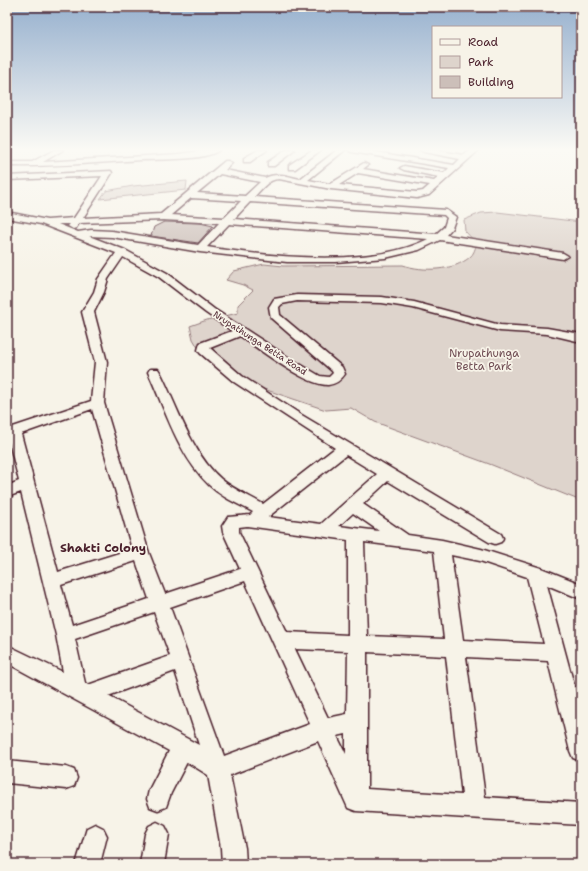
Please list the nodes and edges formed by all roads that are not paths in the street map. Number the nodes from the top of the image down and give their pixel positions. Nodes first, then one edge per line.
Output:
1 (362, 190) edge
2 (96, 191) edge
3 (194, 191) edge
4 (257, 191) edge
5 (369, 191) edge
6 (428, 191) edge
7 (188, 195) junction
8 (248, 200) junction
9 (352, 206) junction
10 (7, 215) edge
11 (163, 217) junction
12 (75, 221) junction
13 (229, 221) junction
14 (43, 222) junction
15 (73, 233) junction
16 (440, 236) junction
17 (200, 249) junction
18 (122, 252) junction
19 (563, 256) dead end
20 (242, 331) junction
21 (581, 338) edge
22 (154, 372) dead end
23 (97, 404) junction
24 (10, 433) edge
25 (345, 448) junction
26 (388, 473) junction
27 (26, 484) junction
28 (7, 492) edge
29 (353, 505) junction
30 (258, 516) junction
31 (324, 531) junction
32 (356, 536) junction
33 (495, 538) dead end
34 (404, 541) junction
35 (442, 546) junction
36 (141, 553) junction
37 (250, 572) junction
38 (535, 573) junction
39 (51, 581) junction
40 (581, 592) edge
41 (160, 602) junction
42 (65, 635) junction
43 (282, 640) junction
44 (358, 644) junction
45 (456, 648) junction
46 (556, 653) junction
47 (7, 654) edge
48 (181, 660) junction
49 (81, 692) junction
50 (357, 722) junction
51 (323, 729) junction
52 (182, 747) junction
53 (581, 751) edge
54 (218, 769) junction
55 (7, 772) edge
56 (66, 778) dead end
57 (158, 800) dead end
58 (356, 800) junction
59 (475, 807) junction
60 (581, 814) edge
61 (157, 834) dead end
62 (96, 836) dead end
63 (88, 864) edge
64 (152, 864) edge
65 (234, 864) edge

1 - 9 street
2 - 12 street
3 - 7 street
4 - 8 street
5 - 6 street
7 - 8 street
7 - 11 street
8 - 9 street
8 - 13 street
9 - 16 street
10 - 14 street, Nrupathunga Betta Road
11 - 12 street
11 - 13 street
12 - 14 street
12 - 15 street
13 - 16 street
13 - 17 street
14 - 15 street, Nrupathunga Betta Road
15 - 17 street
15 - 18 street, Nrupathunga Betta Road
16 - 17 street
16 - 19 street
18 - 20 street, Nrupathunga Betta Road
18 - 23 street
20 - 21 street, Nrupathunga Betta Road
20 - 25 street
22 - 30 street
23 - 24 street
23 - 36 street
24 - 27 street
25 - 26 street
25 - 30 street
26 - 29 street
26 - 33 street
27 - 28 street
27 - 39 street
29 - 31 street
29 - 34 street
30 - 31 street
30 - 37 street
31 - 32 street
32 - 34 street
32 - 44 street
34 - 35 street
35 - 38 street
35 - 45 street
36 - 39 street
36 - 41 street
37 - 41 street
37 - 43 street
38 - 40 street
38 - 46 street
39 - 42 street
41 - 42 street
41 - 48 street
42 - 49 street
43 - 44 street
43 - 51 street
44 - 45 street
44 - 50 street
45 - 46 street
45 - 59 street
46 - 53 street
47 - 49 street
48 - 49 street
48 - 54 street
49 - 52 street
50 - 51 street
50 - 58 street
51 - 54 street
51 - 58 street
52 - 54 street
52 - 57 street
54 - 65 street
55 - 56 street
58 - 59 street
59 - 60 street
61 - 64 street
62 - 63 street

